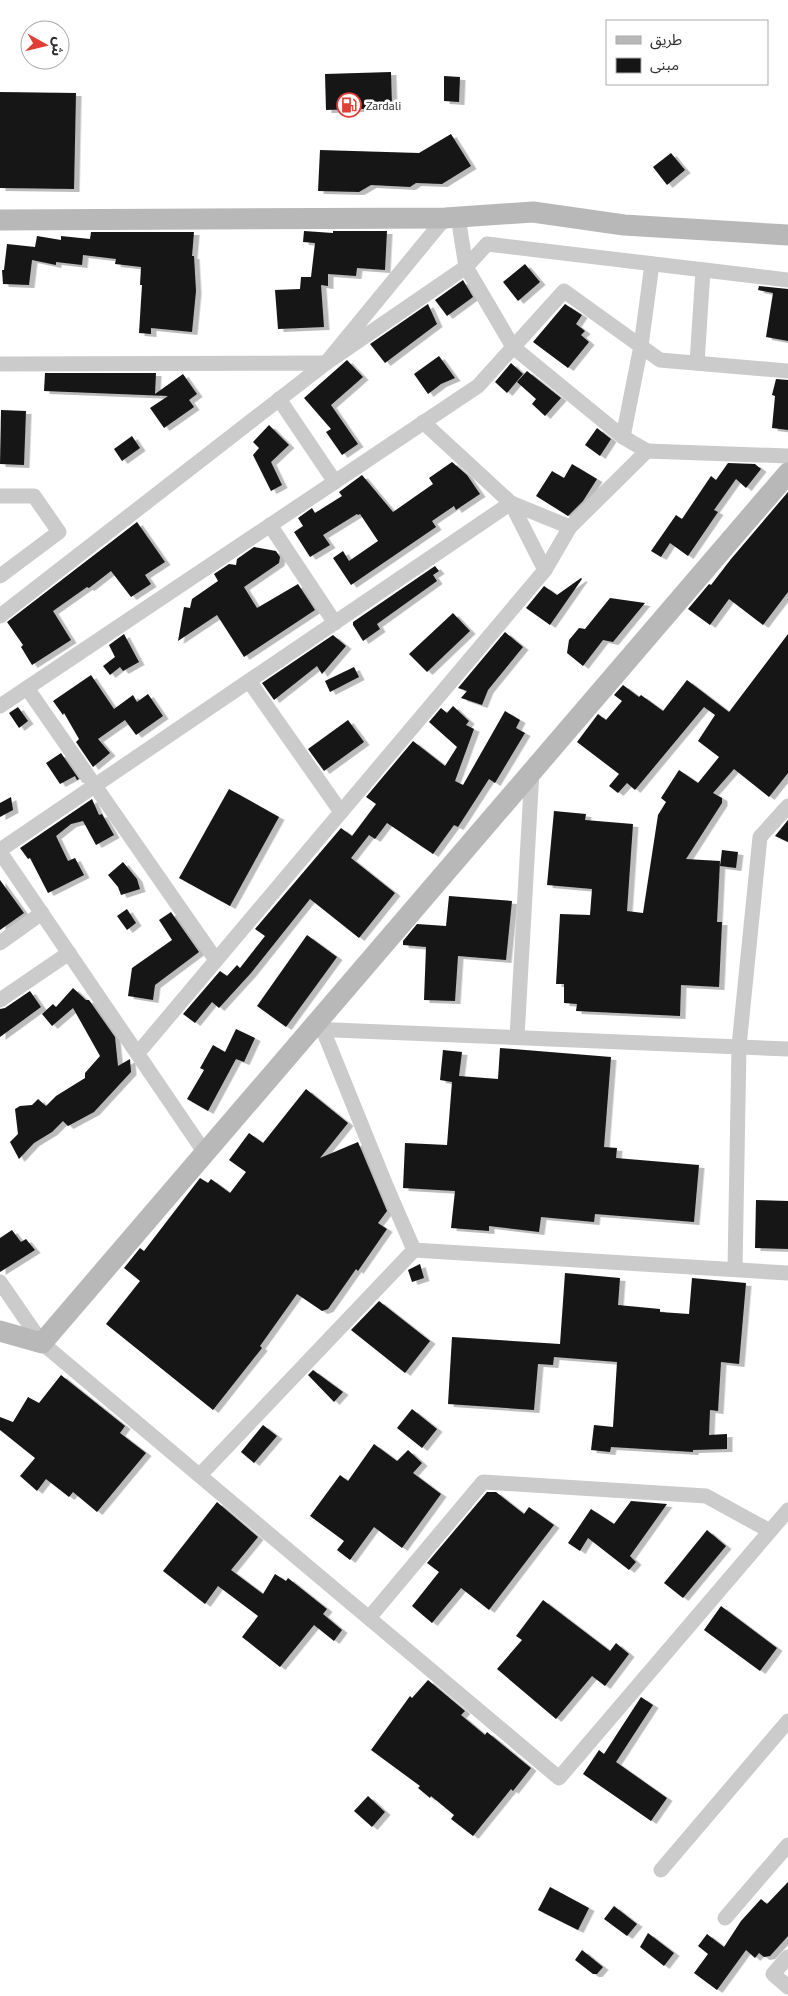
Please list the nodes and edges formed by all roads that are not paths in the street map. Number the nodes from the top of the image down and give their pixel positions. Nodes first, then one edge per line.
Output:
1 (451, 217) junction
2 (0, 220) edge
3 (788, 235) edge
4 (652, 264) junction
5 (466, 267) junction
6 (703, 270) junction
7 (788, 280) edge
8 (642, 346) junction
9 (513, 347) junction
10 (326, 363) junction
11 (697, 363) junction
12 (0, 364) edge
13 (788, 371) edge
14 (279, 399) junction
15 (424, 422) junction
16 (623, 438) junction
17 (647, 452) junction
18 (788, 456) edge
19 (788, 473) edge
20 (335, 482) junction
21 (0, 496) edge
22 (511, 503) junction
23 (270, 525) junction
24 (570, 527) junction
25 (545, 570) junction
26 (0, 576) edge
27 (0, 616) edge
28 (335, 623) junction
29 (249, 681) junction
30 (27, 688) junction
31 (0, 706) edge
32 (532, 771) junction
33 (94, 786) junction
34 (788, 806) edge
35 (341, 812) junction
36 (0, 851) edge
37 (42, 913) junction
38 (0, 943) edge
39 (69, 953) junction
40 (216, 960) junction
41 (0, 1000) edge
42 (317, 1029) junction
43 (517, 1037) junction
44 (739, 1046) junction
45 (788, 1049) edge
46 (138, 1053) junction
47 (206, 1153) junction
48 (414, 1250) junction
49 (734, 1270) junction
50 (788, 1273) edge
51 (0, 1282) edge
52 (0, 1331) edge
53 (42, 1343) junction
54 (200, 1475) junction
55 (788, 1510) edge
56 (770, 1531) junction
57 (369, 1618) junction
58 (788, 1721) edge
59 (788, 1845) edge
60 (661, 1870) dead end
61 (725, 1918) dead end
62 (788, 1957) edge
63 (788, 1986) edge

1 - 2 street
1 - 3 street
1 - 5 street
1 - 10 street
4 - 5 street
4 - 6 street
4 - 8 street
5 - 9 street
5 - 10 street
6 - 7 street
6 - 11 street
8 - 9 street
8 - 11 street
8 - 16 street
9 - 15 street
9 - 16 street
10 - 12 street
10 - 14 street
11 - 13 street
14 - 20 street
14 - 27 street
15 - 20 street
15 - 22 street
16 - 17 street
17 - 18 street
17 - 24 street
19 - 32 street
20 - 23 street
21 - 26 street
22 - 24 street
22 - 25 street
22 - 28 street
23 - 28 street
23 - 30 street
24 - 25 street
25 - 35 street
28 - 29 street
29 - 33 street
29 - 35 street
30 - 31 street
30 - 33 street
32 - 42 street
32 - 43 street
33 - 36 street
33 - 40 street
34 - 44 street
35 - 40 street
36 - 37 street
37 - 38 street
37 - 39 street
39 - 41 street
39 - 46 street
40 - 46 street
42 - 43 street
42 - 47 street
42 - 48 street
43 - 44 street
44 - 45 street
44 - 49 street
46 - 47 street
47 - 53 street
48 - 49 street
48 - 54 street
49 - 50 street
51 - 53 street
52 - 53 street
53 - 54 street
54 - 57 street
55 - 56 street
56 - 57 street
56 - 57 street
58 - 60 street
59 - 61 street
62 - 63 street

